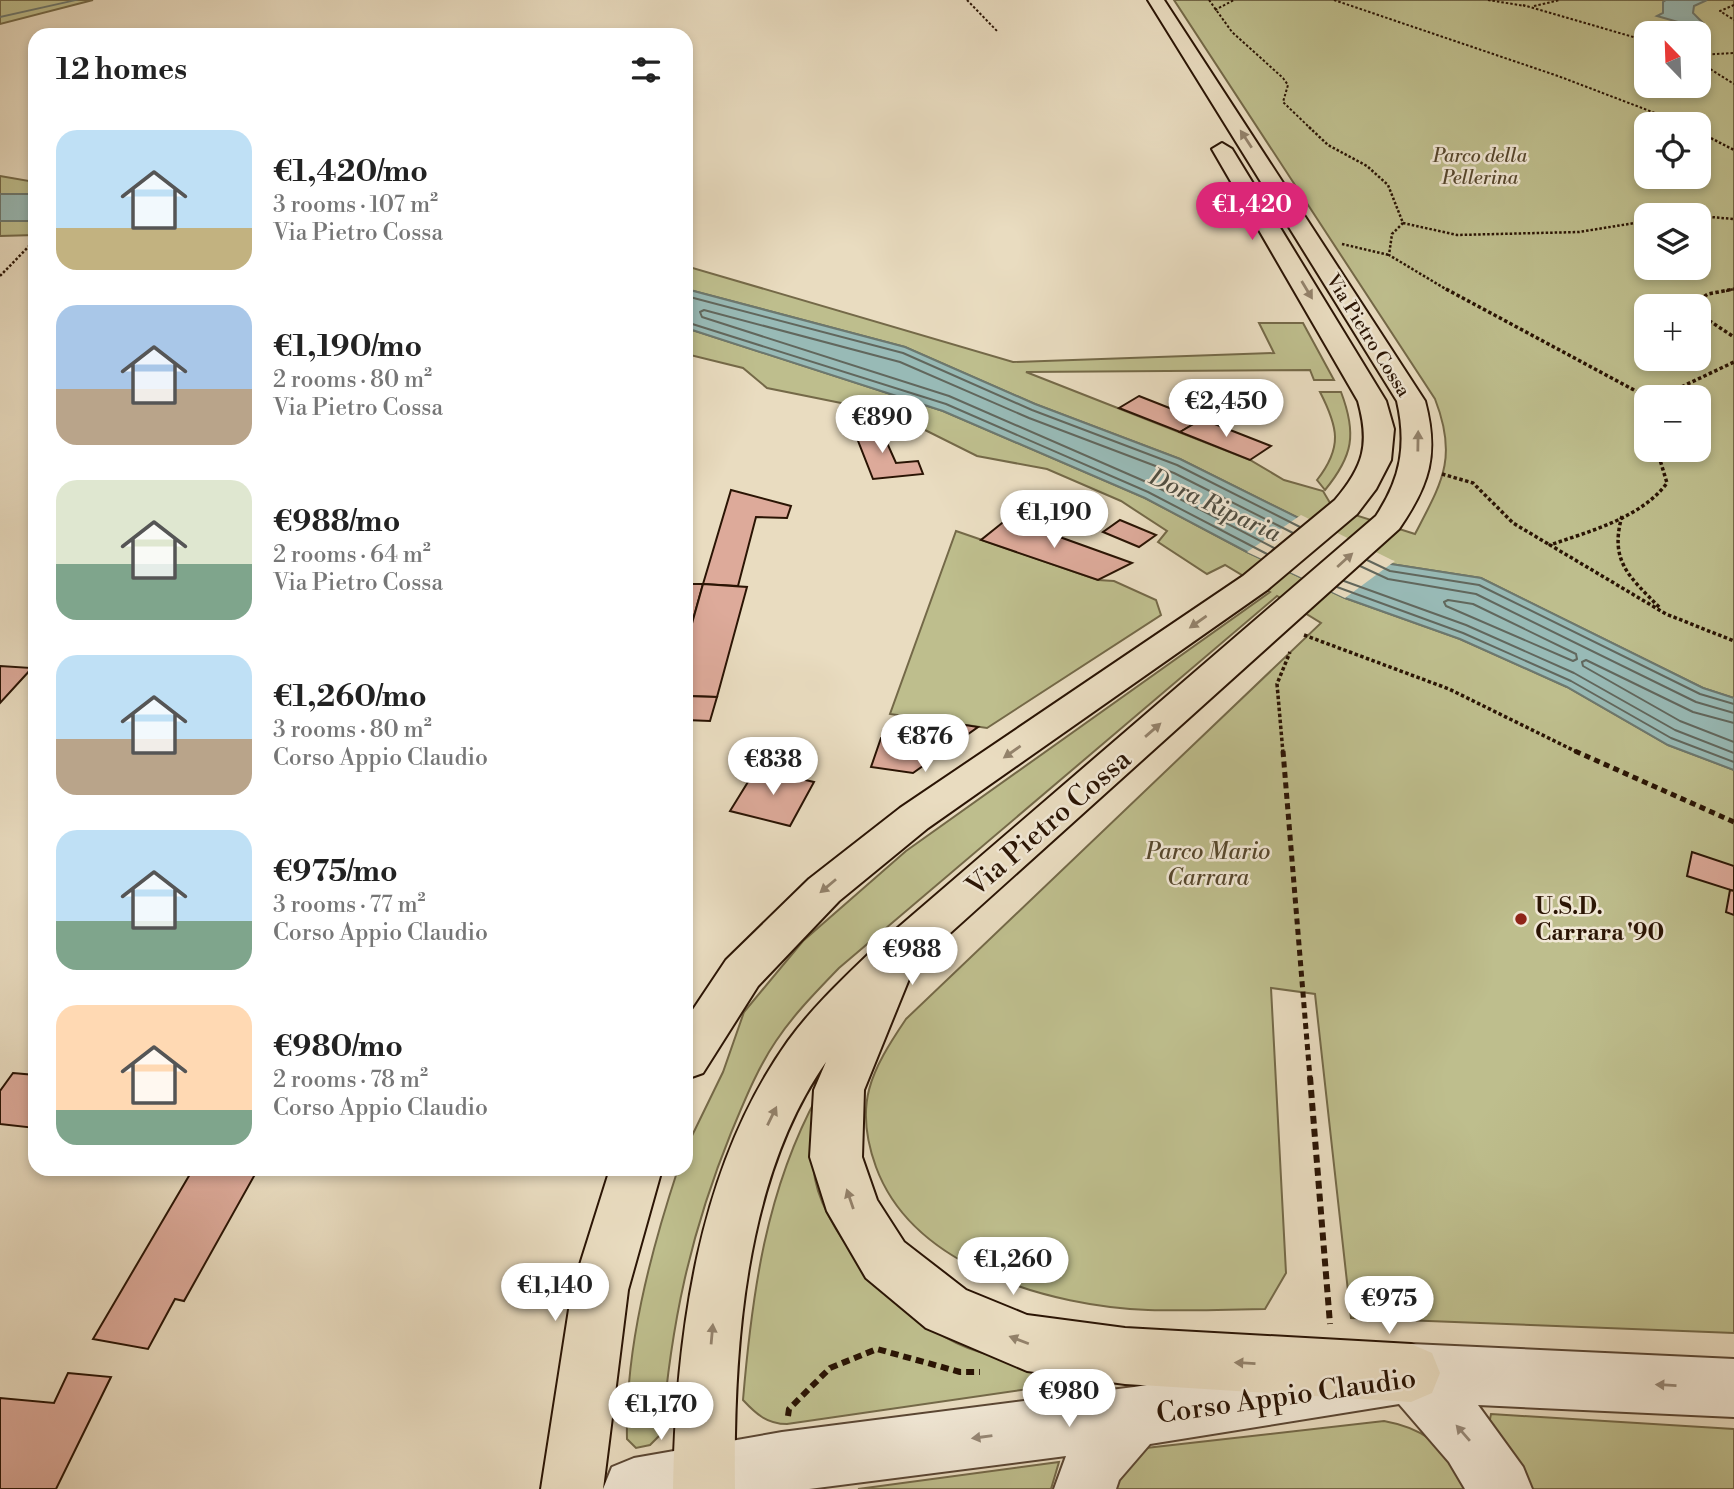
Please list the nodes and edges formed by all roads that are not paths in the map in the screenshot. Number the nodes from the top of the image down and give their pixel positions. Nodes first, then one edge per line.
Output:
1 (1133, 0) edge
2 (1156, 0) edge
3 (1196, 105) dead end
4 (1210, 128) dead end
5 (895, 956) junction
6 (693, 1048) edge
7 (634, 1176) edge
8 (1411, 1373) junction
9 (1734, 1388) edge
10 (1134, 1417) junction
11 (704, 1482) edge
12 (572, 1489) edge
13 (634, 1489) edge
14 (1085, 1489) edge
15 (1501, 1489) edge

1 - 3 main road
5 -> 2 main road, Via Pietro Cossa
4 -> 6 main road, Via Pietro Cossa
8 -> 5 main road
11 -> 5 main road, Via Pietro Cossa
7 - 12 main road
9 -> 8 street, Corso Appio Claudio
8 - 10 street, Corso Appio Claudio
15 -> 8 street
10 -> 11 street, Corso Appio Claudio
10 - 14 street
11 - 13 street, Corso Appio Claudio

